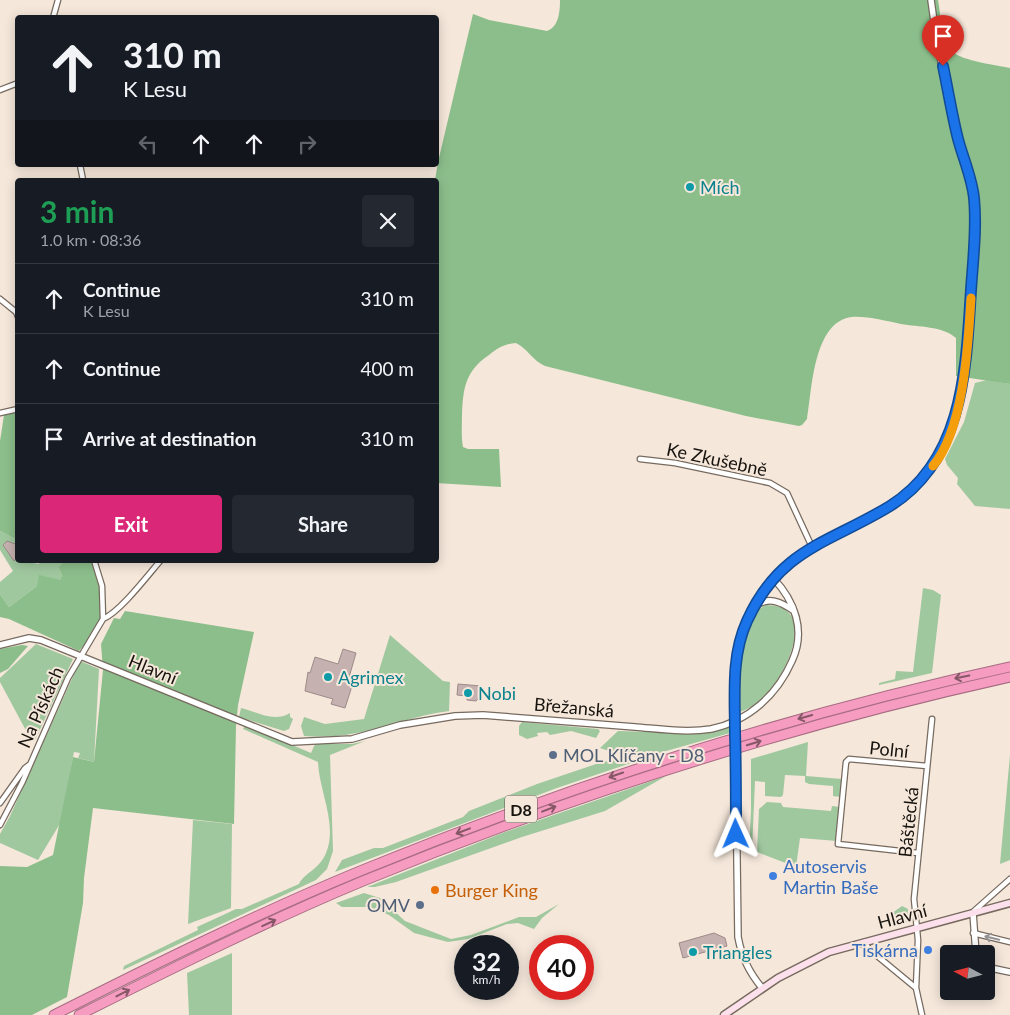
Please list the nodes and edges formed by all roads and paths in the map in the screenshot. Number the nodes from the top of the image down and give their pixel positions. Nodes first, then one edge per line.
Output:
1 (58, 0) edge
2 (931, 0) edge
3 (54, 15) edge
4 (15, 83) edge
5 (0, 90) edge
6 (0, 299) edge
7 (15, 311) edge
8 (15, 410) edge
9 (0, 413) edge
10 (640, 459) dead end
11 (812, 547) junction
12 (95, 563) edge
13 (158, 563) edge
14 (773, 578) junction
15 (754, 608) junction
16 (796, 612) junction
17 (103, 619) junction
18 (0, 645) edge
19 (80, 655) junction
20 (1010, 667) edge
21 (1010, 677) edge
22 (932, 719) dead end
23 (292, 742) joint
24 (30, 764) junction
25 (927, 766) junction
26 (0, 803) edge
27 (2, 814) edge
28 (0, 825) edge
29 (918, 853) junction
30 (1010, 879) edge
31 (1010, 903) edge
32 (972, 913) junction
33 (916, 928) junction
34 (973, 933) junction
35 (864, 942) junction
36 (1010, 942) edge
37 (975, 945) edge
38 (995, 969) edge
39 (1010, 972) edge
40 (762, 988) junction
41 (916, 988) junction
42 (54, 1015) edge
43 (79, 1015) edge
44 (724, 1015) edge
45 (922, 1015) edge

1 - 3 street
2 - 11 street
4 - 5 street
6 - 7 street
8 - 9 street
10 - 11 street, Ke Zkušebně
11 - 14 street
12 - 17 street
13 - 17 street, Na Pískách
14 - 15 street
14 - 16 street, Břežanská
15 - 16 street
15 - 40 street, bridge
16 - 23 street, Břežanská
17 - 19 street, Na Pískách
18 - 19 street, Hlavní
19 - 23 street, Hlavní
19 - 24 street, Na Pískách
20 -> 42 highway, D8
43 -> 21 highway, D8
22 - 25 street, Báštěcká
24 - 26 street
24 - 27 street, Na Pískách
25 - 29 street, Báštěcká
25 - 29 street, Polní
27 - 28 street, Na Pískách
29 - 33 street, Báštěcká
30 - 32 street
31 - 32 main road, Hlavní
32 - 33 main road, Hlavní
32 - 34 street
33 - 35 main road, Hlavní
33 - 41 street, Báštěcká
36 -> 34 street
34 - 37 street
35 - 40 main road, Hlavní
35 - 41 street
38 - 39 street
40 - 44 main road, Hlavní
41 - 45 street, Báštěcká

